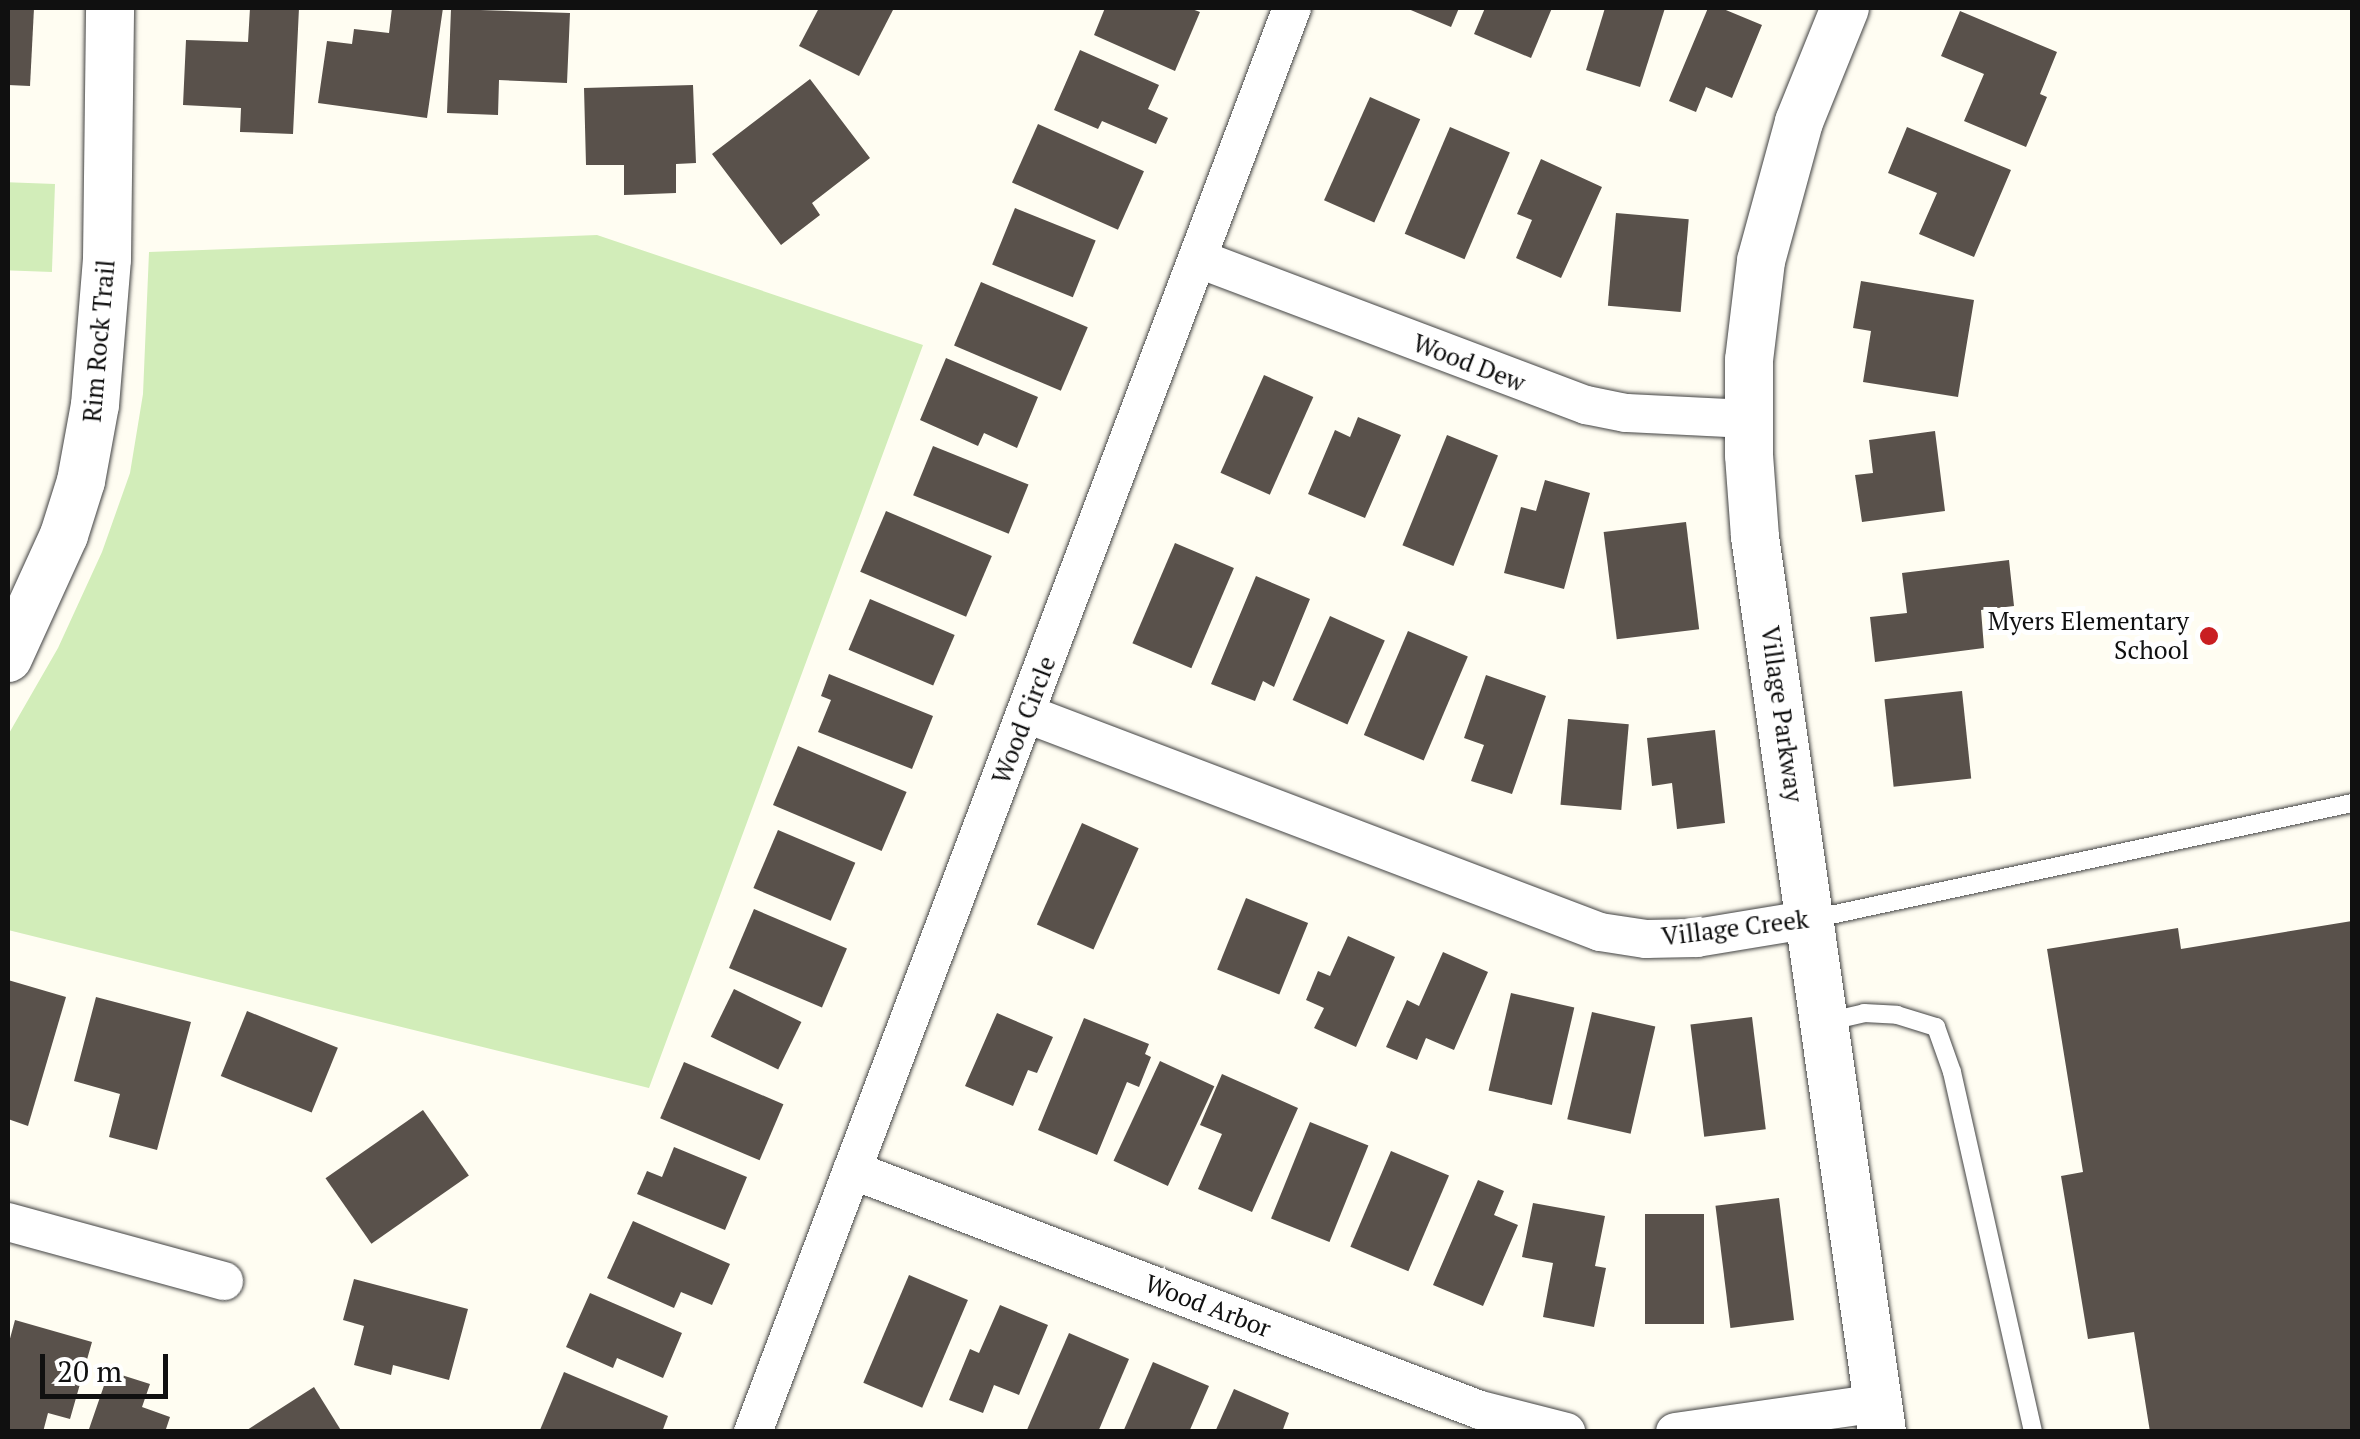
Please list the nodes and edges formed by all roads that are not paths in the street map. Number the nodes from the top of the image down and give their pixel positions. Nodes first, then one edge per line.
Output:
1 (110, 8) edge
2 (1292, 8) edge
3 (1845, 8) edge
4 (1199, 260) junction
5 (1749, 419) junction
6 (8, 658) edge
7 (1027, 714) junction
8 (2352, 803) edge
9 (1812, 919) junction
10 (1826, 1022) junction
11 (852, 1170) junction
12 (8, 1222) edge
13 (224, 1282) dead end
14 (1880, 1417) edge
15 (753, 1432) edge
16 (1566, 1432) edge
17 (1675, 1432) edge
18 (2033, 1432) edge

1 - 6 street, Rim Rock Trail
2 - 4 street, Wood Circle
3 - 5 street, Village Parkway
4 - 5 street, Wood Dew
4 - 7 street, Wood Circle
5 - 9 street, Village Parkway
7 - 9 street, Village Creek
7 - 11 street, Wood Circle
8 - 9 lane, Village Creek
9 - 10 street, Village Parkway
10 - 14 street, Village Parkway
10 - 18 lane
11 - 15 street, Wood Circle
11 - 16 street, Wood Arbor
12 - 13 street
14 - 17 street

